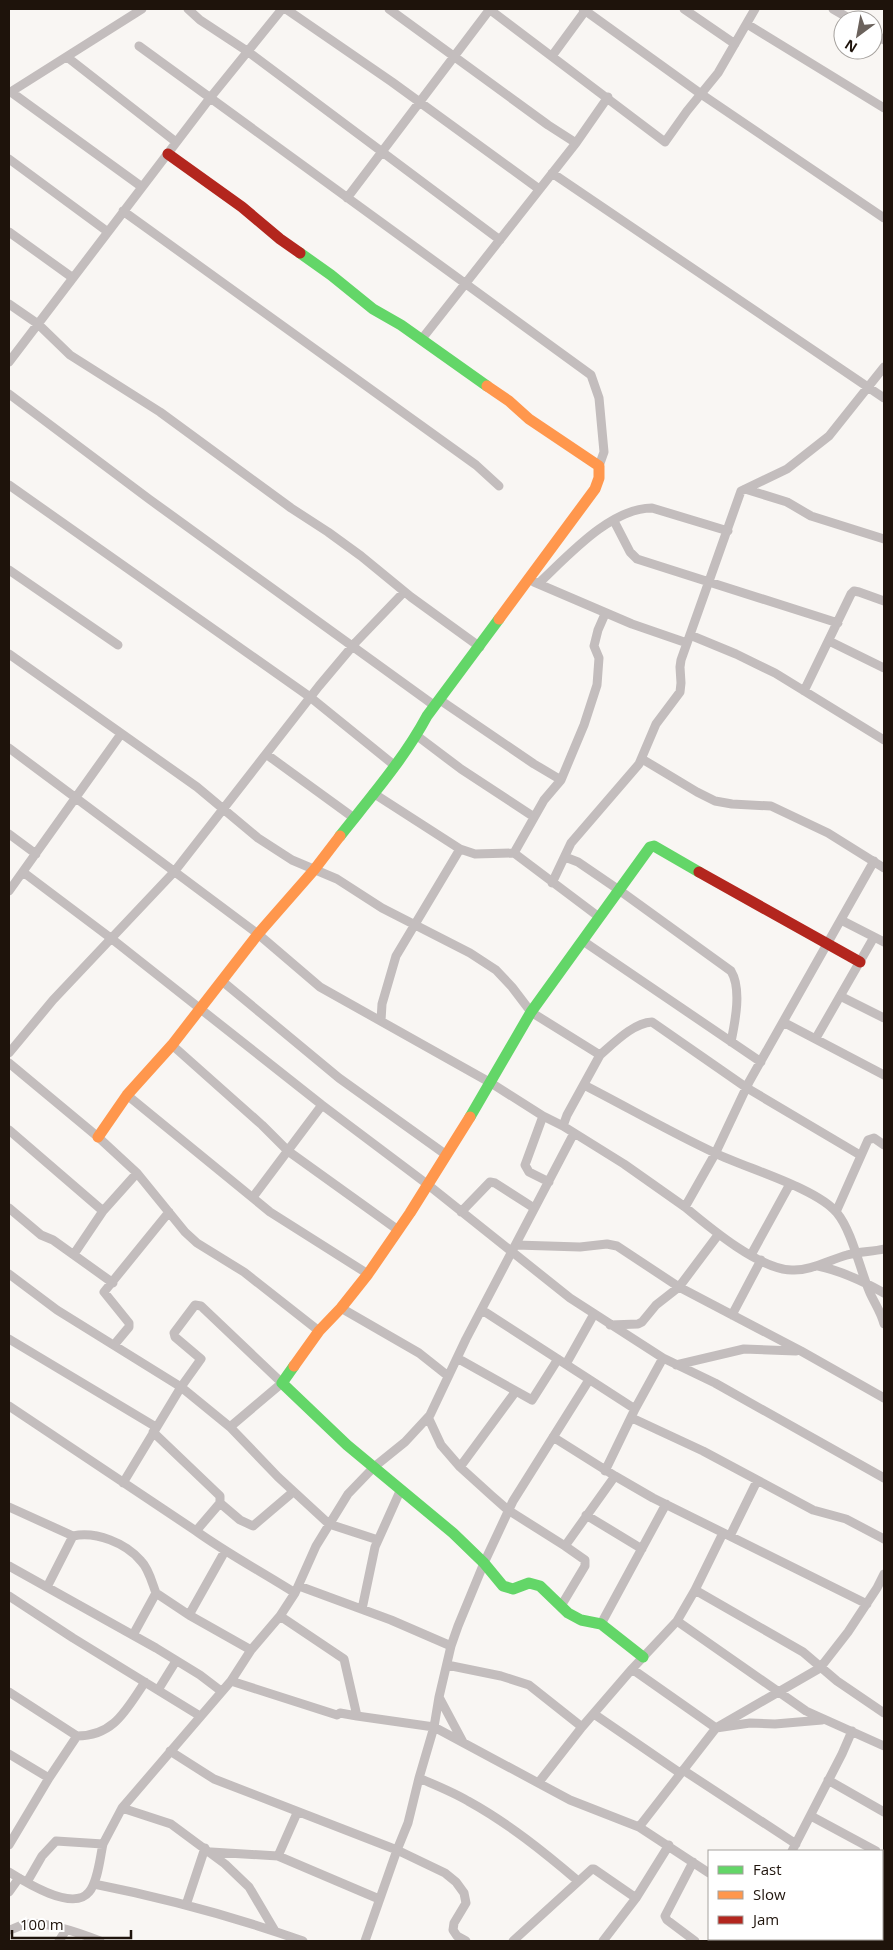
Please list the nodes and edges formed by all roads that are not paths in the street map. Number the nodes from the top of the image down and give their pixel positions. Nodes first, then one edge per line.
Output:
1 (142, 9) edge
2 (188, 9) edge
3 (284, 9) edge
4 (388, 9) edge
5 (490, 9) edge
6 (684, 9) edge
7 (755, 9) edge
8 (584, 10) edge
9 (747, 24) junction
10 (735, 44) junction
11 (139, 46) dead end
12 (247, 51) junction
13 (453, 56) junction
14 (552, 56) junction
15 (67, 57) junction
16 (10, 93) edge
17 (701, 94) junction
18 (608, 97) junction
19 (210, 98) junction
20 (418, 102) junction
21 (884, 108) edge
22 (176, 142) junction
23 (576, 143) junction
24 (382, 151) junction
25 (168, 154) junction
26 (9, 160) edge
27 (552, 173) junction
28 (142, 187) junction
29 (540, 189) junction
30 (347, 198) junction
31 (123, 211) junction
32 (884, 218) edge
33 (9, 232) edge
34 (108, 232) junction
35 (500, 240) junction
36 (74, 278) junction
37 (465, 284) junction
38 (9, 304) edge
39 (38, 324) junction
40 (422, 340) junction
41 (9, 362) edge
42 (884, 367) edge
43 (868, 387) junction
44 (9, 394) edge
45 (884, 398) edge
46 (599, 466) junction
47 (9, 485) edge
48 (499, 486) dead end
49 (745, 489) junction
50 (614, 521) junction
51 (728, 531) junction
52 (884, 539) edge
53 (9, 570) edge
54 (710, 581) junction
55 (533, 582) junction
56 (404, 592) junction
57 (884, 601) edge
58 (605, 614) junction
59 (838, 623) junction
60 (688, 639) junction
61 (829, 641) junction
62 (118, 645) dead end
63 (353, 646) junction
64 (480, 646) junction
65 (9, 654) edge
66 (884, 668) edge
67 (804, 691) junction
68 (310, 697) junction
69 (438, 703) junction
70 (122, 734) junction
71 (416, 735) junction
72 (884, 740) edge
73 (9, 748) edge
74 (266, 754) junction
75 (642, 759) junction
76 (394, 765) junction
77 (561, 780) junction
78 (373, 793) junction
79 (76, 798) junction
80 (223, 809) junction
81 (534, 817) junction
82 (354, 818) junction
83 (9, 834) edge
84 (460, 849) junction
85 (514, 853) junction
86 (36, 854) junction
87 (565, 857) junction
88 (874, 861) junction
89 (884, 868) edge
90 (314, 870) junction
91 (23, 872) junction
92 (174, 872) junction
93 (552, 883) junction
94 (619, 890) junction
95 (9, 891) edge
96 (599, 918) junction
97 (841, 920) junction
98 (413, 924) junction
99 (258, 934) junction
100 (874, 937) junction
101 (112, 939) junction
102 (583, 941) junction
103 (884, 942) edge
104 (828, 944) junction
105 (860, 962) junction
106 (222, 981) junction
107 (840, 996) junction
108 (199, 1009) junction
109 (531, 1012) junction
110 (884, 1018) edge
111 (380, 1021) junction
112 (783, 1022) junction
113 (816, 1038) junction
114 (731, 1042) junction
115 (172, 1045) junction
116 (9, 1053) edge
117 (600, 1055) junction
118 (761, 1062) junction
119 (9, 1063) edge
120 (884, 1074) edge
121 (491, 1082) junction
122 (584, 1085) junction
123 (747, 1088) junction
124 (127, 1095) junction
125 (322, 1104) junction
126 (543, 1116) junction
127 (563, 1126) junction
128 (9, 1130) edge
129 (574, 1133) junction
130 (98, 1137) junction
131 (884, 1144) edge
132 (288, 1151) junction
133 (445, 1154) junction
134 (715, 1154) junction
135 (860, 1155) junction
136 (137, 1174) junction
137 (549, 1182) junction
138 (427, 1184) junction
139 (790, 1184) junction
140 (253, 1197) junction
141 (684, 1207) junction
142 (9, 1208) edge
143 (534, 1208) junction
144 (103, 1211) junction
145 (169, 1212) junction
146 (461, 1212) junction
147 (836, 1212) junction
148 (398, 1230) junction
149 (718, 1235) junction
150 (514, 1249) junction
151 (884, 1249) edge
152 (856, 1253) junction
153 (74, 1254) junction
154 (751, 1255) junction
155 (761, 1260) junction
156 (815, 1266) junction
157 (9, 1274) edge
158 (368, 1274) junction
159 (113, 1283) junction
160 (868, 1284) junction
161 (679, 1287) junction
162 (884, 1293) edge
163 (341, 1308) junction
164 (482, 1310) junction
165 (594, 1314) junction
166 (732, 1315) junction
167 (884, 1324) edge
168 (610, 1325) junction
169 (319, 1331) junction
170 (9, 1339) edge
171 (114, 1345) junction
172 (801, 1351) junction
173 (457, 1358) junction
174 (663, 1358) junction
175 (562, 1361) junction
176 (676, 1364) junction
177 (448, 1376) junction
178 (589, 1380) junction
179 (282, 1383) junction
180 (181, 1387) junction
181 (516, 1391) junction
182 (884, 1398) edge
183 (9, 1406) edge
184 (634, 1413) junction
185 (428, 1417) junction
186 (230, 1427) junction
187 (155, 1429) junction
188 (553, 1437) junction
189 (374, 1467) junction
190 (460, 1467) junction
191 (605, 1471) junction
192 (615, 1476) junction
193 (884, 1478) edge
194 (757, 1481) junction
195 (123, 1483) junction
196 (401, 1489) junction
197 (293, 1492) junction
198 (220, 1503) junction
199 (666, 1504) junction
200 (9, 1507) edge
201 (508, 1510) junction
202 (586, 1515) junction
203 (329, 1524) junction
204 (196, 1531) junction
205 (726, 1535) junction
206 (73, 1536) junction
207 (884, 1539) edge
208 (378, 1540) junction
209 (565, 1546) junction
210 (642, 1549) junction
211 (225, 1551) junction
212 (484, 1562) junction
213 (9, 1566) edge
214 (884, 1574) edge
215 (47, 1587) junction
216 (297, 1590) junction
217 (695, 1590) junction
218 (881, 1590) edge
219 (156, 1593) junction
220 (9, 1596) edge
221 (867, 1604) junction
222 (561, 1606) junction
223 (362, 1609) junction
224 (189, 1615) junction
225 (280, 1616) junction
226 (677, 1621) junction
227 (600, 1624) junction
228 (133, 1635) junction
229 (451, 1646) junction
230 (251, 1650) junction
231 (643, 1657) junction
232 (176, 1661) junction
233 (447, 1665) junction
234 (820, 1668) junction
235 (632, 1669) junction
236 (231, 1681) junction
237 (145, 1682) junction
238 (158, 1690) junction
239 (221, 1691) junction
240 (777, 1691) junction
241 (9, 1692) edge
242 (439, 1697) junction
243 (884, 1713) edge
244 (594, 1714) junction
245 (200, 1716) junction
246 (357, 1716) junction
247 (825, 1720) junction
248 (434, 1727) junction
249 (582, 1727) junction
250 (716, 1728) junction
251 (852, 1731) junction
252 (77, 1736) junction
253 (463, 1742) junction
254 (884, 1746) edge
255 (170, 1751) junction
256 (9, 1754) edge
257 (682, 1771) junction
258 (49, 1778) junction
259 (419, 1778) junction
260 (828, 1780) junction
261 (538, 1782) junction
262 (122, 1808) junction
263 (297, 1812) junction
264 (884, 1812) edge
265 (811, 1816) junction
266 (639, 1827) junction
267 (103, 1844) junction
268 (9, 1845) edge
269 (669, 1845) junction
270 (794, 1848) edge
271 (207, 1850) junction
272 (397, 1850) junction
273 (874, 1850) edge
274 (278, 1856) junction
275 (693, 1862) junction
276 (9, 1872) edge
277 (708, 1872) edge
278 (23, 1880) junction
279 (578, 1881) junction
280 (94, 1884) junction
281 (9, 1892) edge
282 (636, 1898) junction
283 (379, 1899) junction
284 (186, 1905) junction
285 (9, 1930) edge
286 (66, 1930) junction
287 (275, 1931) junction
288 (608, 1940) edge
289 (59, 1941) edge
290 (100, 1941) edge
291 (304, 1941) edge
292 (367, 1941) edge
293 (466, 1941) edge
294 (513, 1941) edge
295 (695, 1941) edge

1 - 15 street
2 - 12 street
3 - 12 street
3 - 20 street
4 - 13 street
5 - 13 street
5 - 14 street
6 - 10 street
7 - 9 street
8 - 14 street
8 - 17 street
9 - 10 street
9 - 21 street
10 - 17 street
11 - 19 street
12 - 19 street
12 - 24 street
13 - 20 street
13 - 23 street
14 - 18 street
15 - 16 street
15 - 22 street
16 - 28 street
17 - 18 street
17 - 32 street
18 - 23 street
19 - 22 street
19 - 30 street
20 - 24 street
20 - 29 street
22 - 25 street
23 - 27 street
24 - 30 street
24 - 35 street
25 - 28 street
25 - 40 street
26 - 34 street
27 - 29 street
27 - 43 street
28 - 31 street
29 - 35 street
30 - 37 street
31 - 34 street
31 - 48 street
33 - 36 street
34 - 36 street
35 - 37 street
36 - 39 street
37 - 40 street
37 - 46 street
38 - 39 street
39 - 41 street
39 - 56 street
40 - 46 street
42 - 43 street
43 - 45 street
43 - 49 street
44 - 63 street
46 - 55 street
47 - 68 street
49 - 51 street
49 - 52 street
50 - 51 street
50 - 54 street
50 - 55 street
51 - 54 street
53 - 62 street
54 - 59 street
54 - 60 street
55 - 58 street
55 - 64 street
56 - 63 street
56 - 64 street
57 - 59 street
58 - 60 street
58 - 77 street
59 - 61 street
60 - 67 street
60 - 75 street
61 - 66 street
61 - 67 street
63 - 68 street
63 - 69 street
64 - 69 street
65 - 70 street
67 - 72 street
68 - 74 street
68 - 76 street
69 - 71 street
69 - 77 street
70 - 79 street
70 - 80 street
71 - 76 street
71 - 81 street
73 - 79 street
74 - 80 street
74 - 82 street
75 - 87 street
75 - 88 street
76 - 78 street
77 - 81 street
78 - 82 street
78 - 84 street
79 - 86 street
79 - 92 street
80 - 90 street
80 - 92 street
81 - 85 street
82 - 90 street
83 - 86 street
84 - 85 street
84 - 98 street
85 - 93 street
86 - 91 street
87 - 93 street
87 - 94 street
88 - 89 street
88 - 97 street
90 - 98 street
90 - 99 street
91 - 95 street
91 - 101 street
92 - 99 street
92 - 101 street
93 - 96 street
94 - 96 street
94 - 104 street
94 - 114 street
96 - 102 street
97 - 100 street
97 - 104 street
98 - 109 street
98 - 111 street
99 - 106 street
99 - 111 street
100 - 103 street
100 - 105 street
101 - 108 street
101 - 116 street
102 - 109 street
102 - 114 street
104 - 105 street
104 - 112 street
105 - 107 street
106 - 108 street
106 - 133 street
107 - 110 street
107 - 113 street
108 - 115 street
108 - 125 street
109 - 117 street
109 - 121 street
111 - 121 street
112 - 113 street
112 - 118 street
113 - 120 street
114 - 118 street
115 - 124 street
115 - 132 street
117 - 122 street
117 - 123 street
118 - 123 street
119 - 130 street
121 - 126 street
121 - 133 street
122 - 127 street
122 - 134 street
123 - 134 street
123 - 135 street
124 - 130 street
124 - 140 street
125 - 132 street
125 - 138 street
126 - 127 street
126 - 137 street
127 - 129 street
128 - 144 street
129 - 137 street
129 - 141 street
130 - 136 street
131 - 135 street
132 - 140 street
132 - 148 street
133 - 138 street
134 - 139 street
134 - 141 street
135 - 147 street
136 - 144 street
136 - 145 street
137 - 143 street
138 - 146 street
138 - 148 street
139 - 147 street
139 - 154 street
140 - 158 street
141 - 149 street
142 - 153 street
143 - 146 street
143 - 150 street
144 - 153 street
145 - 159 street
145 - 169 street
146 - 150 street
147 - 152 street
148 - 158 street
149 - 154 street
149 - 161 street
150 - 161 street
150 - 164 street
150 - 165 street
151 - 152 street
152 - 156 street
152 - 160 street
153 - 159 street
154 - 155 street
155 - 156 street
155 - 166 street
156 - 160 street
157 - 171 street
158 - 163 street
159 - 171 street
160 - 162 street
160 - 167 street
161 - 166 street
161 - 168 street
163 - 169 street
163 - 177 street
164 - 173 street
164 - 175 street
165 - 168 street
165 - 175 street
166 - 172 street
168 - 174 street
169 - 179 street
170 - 187 street
171 - 180 street
172 - 176 street
172 - 182 street
173 - 177 street
173 - 181 street
174 - 176 street
174 - 184 street
175 - 178 street
175 - 181 street
176 - 193 street
177 - 185 street
178 - 184 street
178 - 188 street
179 - 180 street
179 - 186 street
179 - 189 street
180 - 186 street
180 - 187 street
181 - 190 street
183 - 195 street
184 - 191 street
184 - 194 street
185 - 189 street
185 - 190 street
186 - 197 street
187 - 195 street
187 - 198 street
188 - 191 street
188 - 201 street
189 - 196 street
189 - 203 street
190 - 201 street
191 - 192 street
192 - 199 street
192 - 202 street
194 - 205 street
194 - 207 street
195 - 204 street
196 - 208 street
196 - 212 street
197 - 198 street
197 - 203 street
198 - 204 street
199 - 205 street
199 - 210 street
200 - 206 street
201 - 209 street
201 - 212 street
202 - 209 street
202 - 210 street
203 - 208 street
203 - 216 street
204 - 211 street
205 - 217 street
205 - 221 street
206 - 215 street
206 - 219 street
208 - 223 street
209 - 222 street
210 - 227 street
211 - 216 street
211 - 224 street
212 - 222 street
212 - 229 street
213 - 215 street
214 - 218 street
215 - 228 street
216 - 223 street
216 - 225 street
217 - 226 street
217 - 234 street
218 - 221 street
219 - 224 street
219 - 228 street
220 - 237 street
221 - 234 street
222 - 227 street
223 - 229 street
224 - 230 street
225 - 230 street
225 - 246 street
226 - 231 street
226 - 240 street
227 - 231 street
228 - 232 street
229 - 233 street
230 - 236 street
231 - 235 street
232 - 238 street
232 - 239 street
233 - 242 street
233 - 249 street
234 - 240 street
234 - 243 street
235 - 244 street
235 - 250 street
236 - 239 street
236 - 246 street
237 - 238 street
237 - 252 street
238 - 245 street
239 - 245 street
240 - 247 street
240 - 250 street
241 - 252 street
242 - 248 street
242 - 253 street
244 - 249 street
244 - 257 street
245 - 255 street
246 - 248 street
247 - 250 street
247 - 251 street
248 - 253 street
248 - 259 street
249 - 261 street
250 - 257 street
251 - 254 street
251 - 260 street
252 - 258 street
253 - 261 street
255 - 262 street
255 - 263 street
256 - 258 street
257 - 266 street
257 - 270 street
258 - 268 street
259 - 272 street
259 - 279 street
260 - 264 street
260 - 265 street
261 - 266 street
262 - 267 street
262 - 271 street
263 - 272 street
263 - 274 street
265 - 270 street
265 - 273 street
266 - 269 street
267 - 278 street
267 - 280 street
269 - 275 street
269 - 282 street
271 - 274 street
271 - 284 street
271 - 287 street
272 - 283 street
272 - 293 street
274 - 283 street
275 - 277 street
275 - 295 street
276 - 278 street
278 - 280 street
278 - 281 street
279 - 282 street
279 - 294 street
280 - 284 street
282 - 288 street
283 - 292 street
284 - 287 street
285 - 286 street
286 - 289 street
286 - 290 street
287 - 291 street

